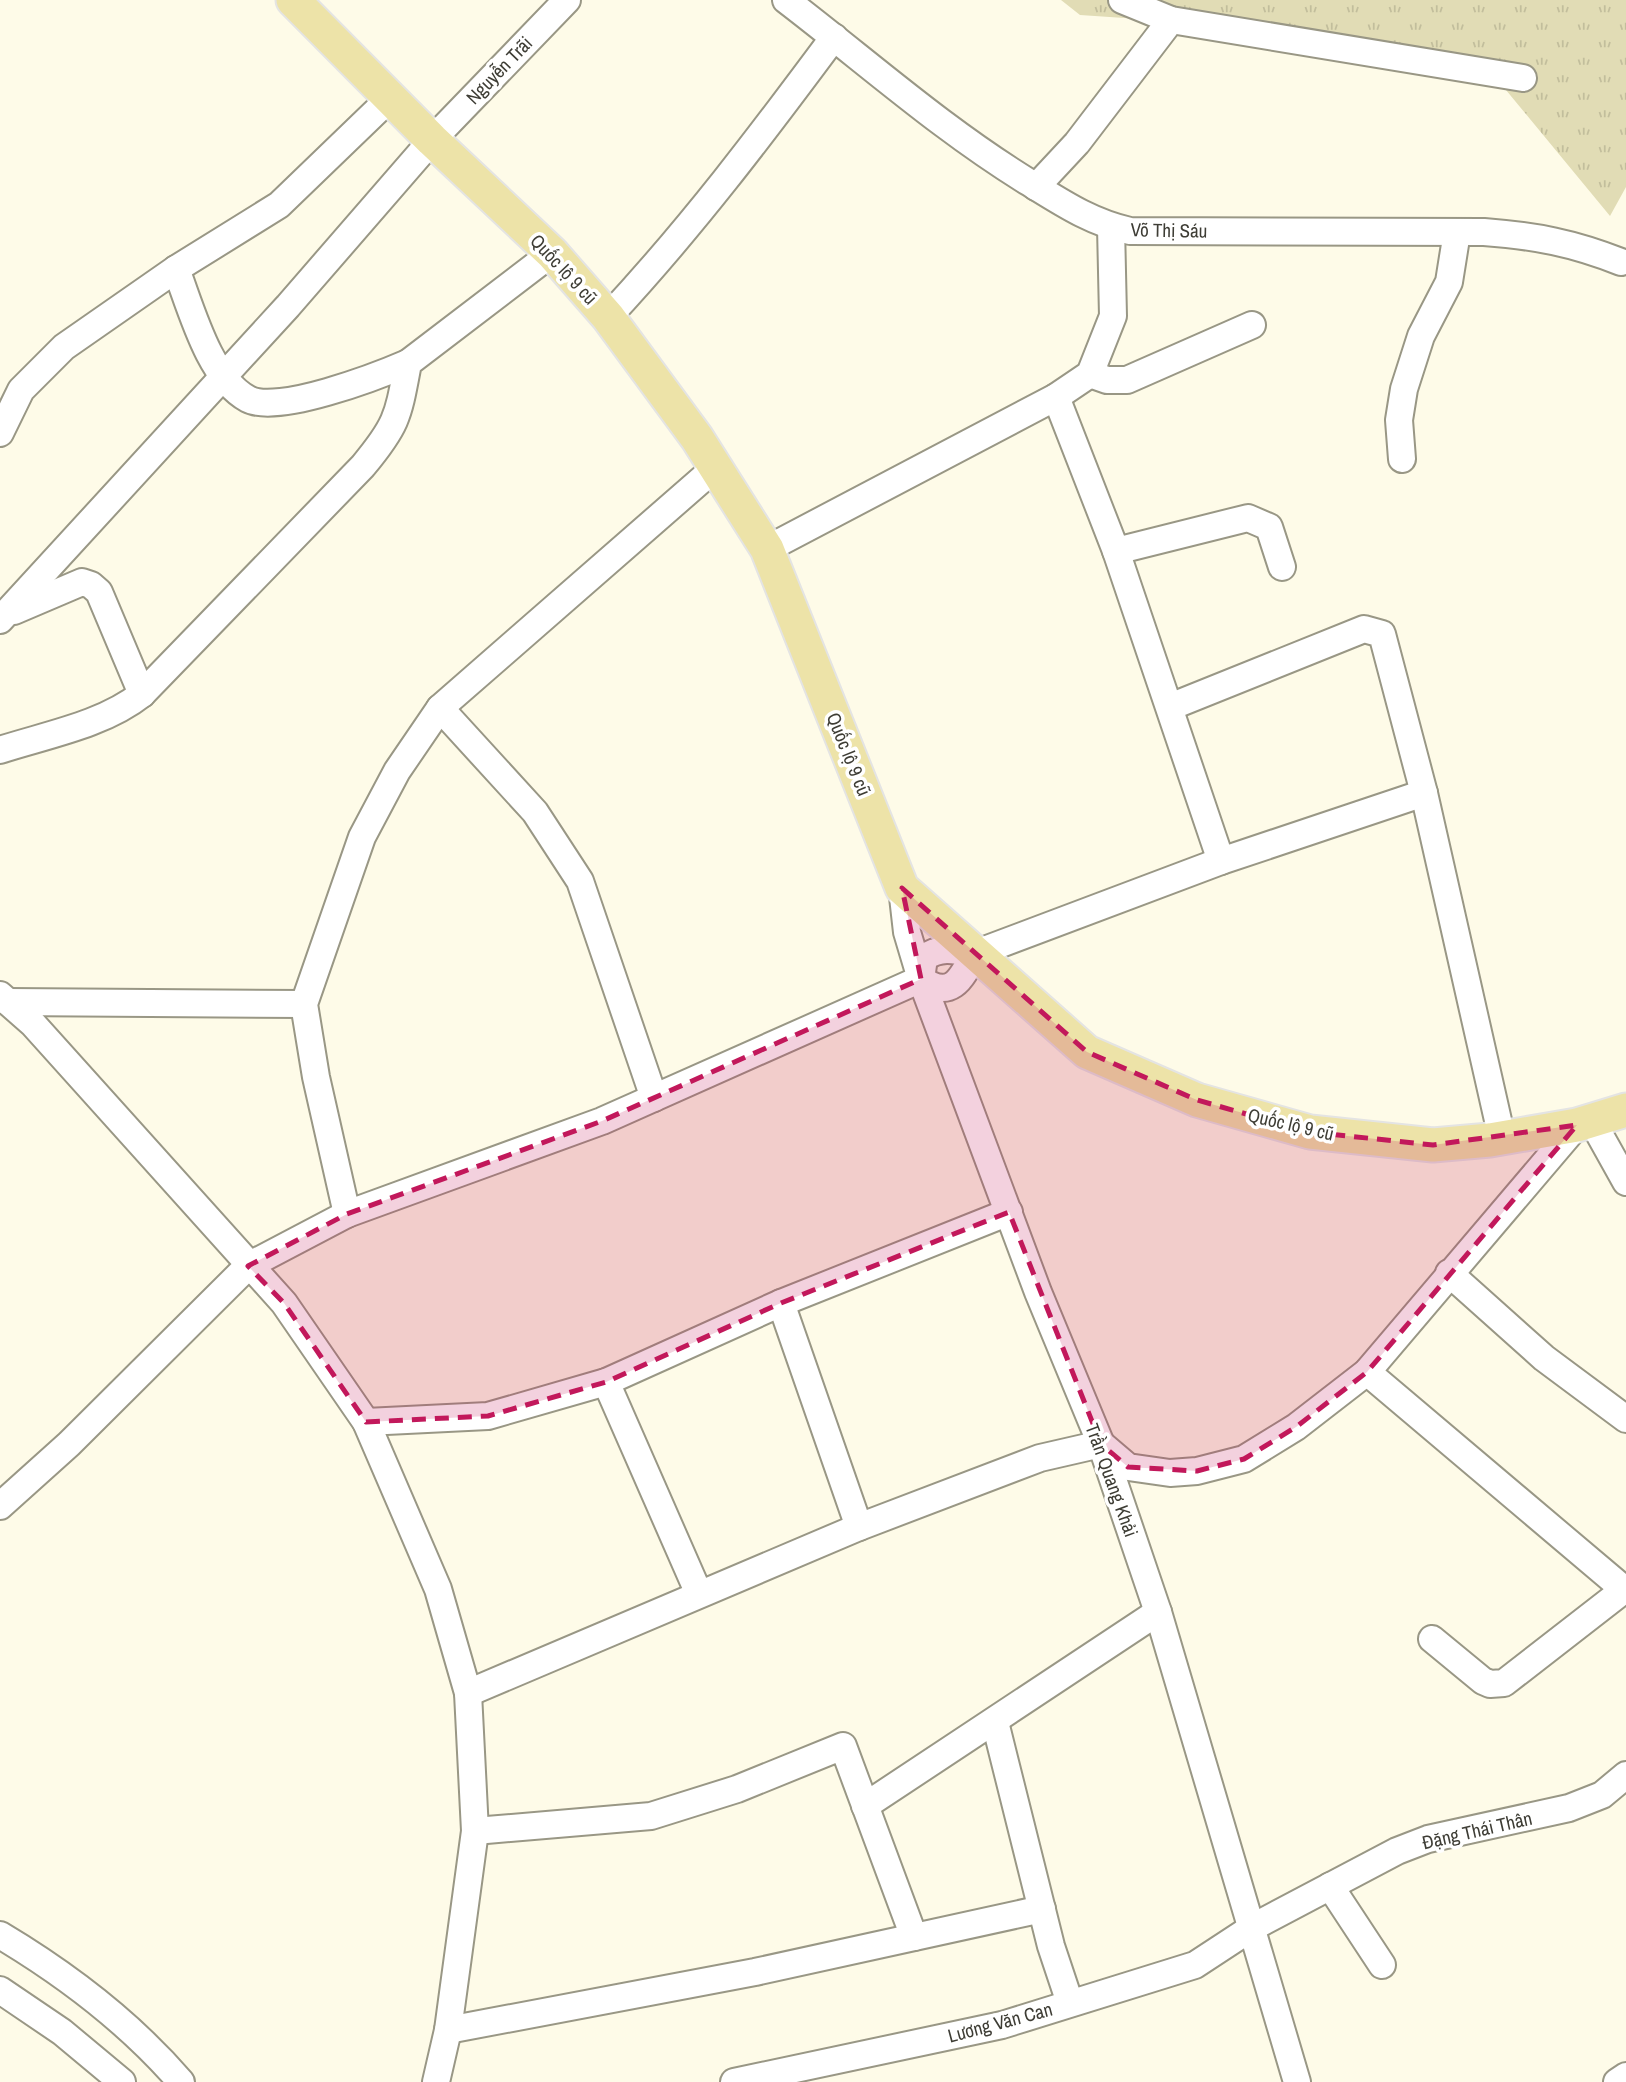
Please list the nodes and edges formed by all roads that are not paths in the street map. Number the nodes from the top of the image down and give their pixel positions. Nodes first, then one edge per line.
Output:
1 (293, 0) edge
2 (567, 0) edge
3 (786, 0) edge
4 (1122, 0) edge
5 (1171, 20) junction
6 (834, 37) junction
7 (1523, 78) dead end
8 (390, 98) junction
9 (432, 140) junction
10 (1036, 187) junction
11 (1111, 226) junction
12 (1457, 232) junction
13 (552, 253) junction
14 (1624, 262) edge
15 (176, 270) junction
16 (608, 317) junction
17 (1252, 325) dead end
18 (408, 363) junction
19 (1090, 374) junction
20 (224, 376) junction
21 (1056, 397) junction
22 (0, 433) edge
23 (1402, 459) dead end
24 (716, 467) junction
25 (767, 549) junction
26 (1116, 551) junction
27 (1282, 567) dead end
28 (2, 617) edge
29 (142, 694) junction
30 (1170, 707) junction
31 (440, 709) junction
32 (0, 750) edge
33 (1424, 793) junction
34 (1222, 861) junction
35 (902, 888) junction
36 (974, 954) junction
37 (921, 979) junction
38 (4, 999) edge
39 (304, 1004) junction
40 (654, 1098) junction
41 (1626, 1110) edge
42 (1584, 1123) junction
43 (1502, 1138) junction
44 (1626, 1182) edge
45 (1009, 1212) junction
46 (347, 1214) junction
47 (248, 1266) junction
48 (1450, 1273) junction
49 (780, 1303) junction
50 (1367, 1372) junction
51 (606, 1382) junction
52 (1626, 1419) edge
53 (366, 1422) junction
54 (1101, 1444) junction
55 (0, 1506) edge
56 (859, 1527) junction
57 (1625, 1590) edge
58 (699, 1594) junction
59 (1158, 1612) junction
60 (1432, 1639) dead end
61 (468, 1693) junction
62 (995, 1722) junction
63 (1626, 1775) edge
64 (865, 1806) junction
65 (475, 1831) junction
66 (1330, 1886) junction
67 (1042, 1909) junction
68 (1253, 1927) junction
69 (0, 1935) edge
70 (914, 1937) junction
71 (1382, 1965) dead end
72 (0, 1990) edge
73 (1070, 2003) junction
74 (448, 2030) junction
75 (1626, 2076) edge
76 (121, 2082) edge
77 (181, 2082) edge
78 (436, 2082) edge
79 (734, 2082) edge
80 (1297, 2082) edge
81 (1617, 2082) edge

1 - 8 main road, Quốc lộ 9 cũ
2 - 9 street, Nguyễn Trãi
3 - 6 street, Võ Thị Sáu
4 - 5 street
5 - 7 street
5 - 10 street
6 - 10 street, Võ Thị Sáu
6 - 16 street
8 - 9 main road, Quốc lộ 9 cũ
8 - 15 street
9 - 13 main road, Quốc lộ 9 cũ
9 - 20 street, Nguyễn Trãi
10 - 11 street, Võ Thị Sáu
11 - 12 street, Võ Thị Sáu
11 - 19 street
12 - 14 street, Võ Thị Sáu
12 - 23 street
13 - 16 main road, Quốc lộ 9 cũ
13 - 18 street
15 - 20 street
15 - 22 street
16 - 24 main road, Quốc lộ 9 cũ
17 - 19 street
18 - 20 street
18 - 29 street
19 - 21 street
20 - 28 street, Nguyễn Trãi
21 - 25 street
21 - 26 street
24 - 25 main road, Quốc lộ 9 cũ
24 - 31 street
25 - 35 main road, Quốc lộ 9 cũ
26 - 27 street
26 - 30 street
28 - 29 street
29 - 32 street
30 - 33 street
30 - 34 street
31 - 39 street
31 - 40 street
33 - 34 street
33 - 43 street
34 - 36 street
35 - 36 main road, Quốc lộ 9 cũ
35 - 37 street, Trần Quang Khải
36 - 37 street
36 - 43 main road, Quốc lộ 9 cũ
37 - 40 street
37 - 45 street, Trần Quang Khải
38 - 39 street
38 - 47 street
39 - 46 street
40 - 46 street
41 - 42 main road, Quốc lộ 9 cũ
42 - 43 main road, Quốc lộ 9 cũ
42 - 44 street
42 - 48 street
45 - 49 street
45 - 54 street, Trần Quang Khải
46 - 47 street
47 - 53 street
47 - 55 street
48 - 50 street
48 - 52 street
49 - 51 street
49 - 56 street
50 - 54 street
50 - 57 street
51 - 53 street
51 - 58 street
53 - 61 street
54 - 56 street
54 - 59 street, Trần Quang Khải
56 - 58 street
57 - 60 street
58 - 61 street
59 - 62 street
59 - 68 street, Trần Quang Khải
61 - 65 street
62 - 64 street
62 - 67 street
63 - 66 street, Đặng Thái Thân
64 - 65 street
64 - 70 street
65 - 74 street
66 - 68 street, Đặng Thái Thân
66 - 71 street
67 - 70 street
67 - 73 street
68 - 73 street, Lương Văn Can
68 - 80 street, Trần Quang Khải
69 - 77 street
70 - 74 street
72 - 76 street
73 - 79 street, Lương Văn Can
74 - 78 street
75 - 81 street

